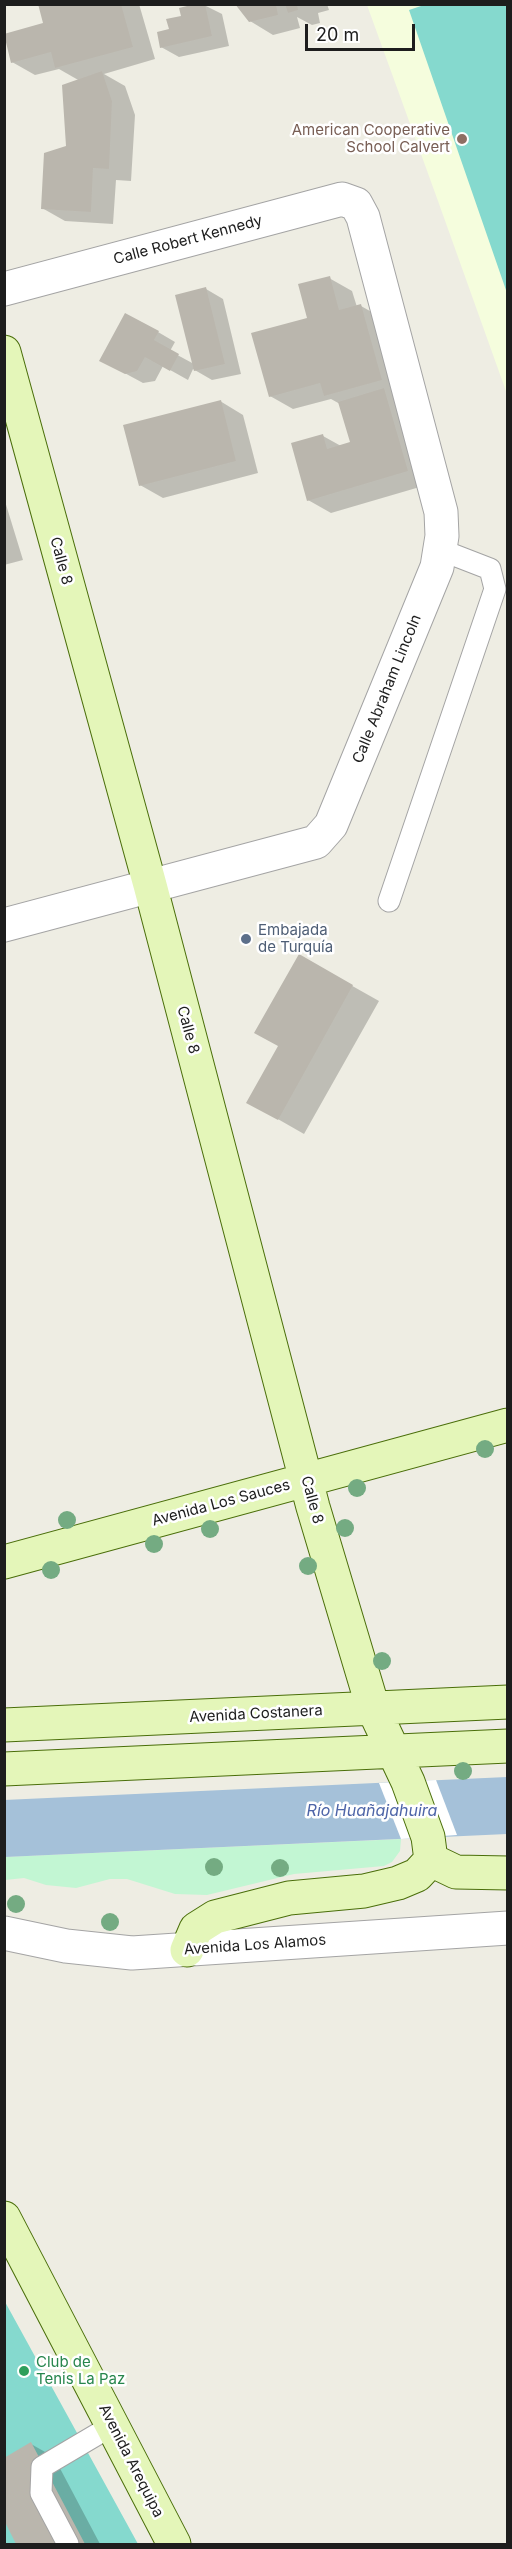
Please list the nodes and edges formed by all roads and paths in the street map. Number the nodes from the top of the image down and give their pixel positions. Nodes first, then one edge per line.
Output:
1 (363, 217) joint
2 (4, 289) edge
3 (4, 352) edge
4 (441, 550) junction
5 (150, 885) junction
6 (389, 901) dead end
7 (4, 925) edge
8 (507, 1425) edge
9 (307, 1480) junction
10 (4, 1562) edge
11 (507, 1702) edge
12 (373, 1708) junction
13 (4, 1725) edge
14 (507, 1746) edge
15 (394, 1752) junction
16 (4, 1769) edge
17 (430, 1849) junction
18 (507, 1873) edge
19 (507, 1928) edge
20 (4, 1933) edge
21 (188, 1950) junction
22 (4, 2218) edge
23 (113, 2425) junction
24 (68, 2544) edge
25 (174, 2544) edge

1 - 2 street, Calle Robert Kennedy
1 - 4 street, Calle Abraham Lincoln
3 - 5 main road, Calle 8
4 - 5 street, Calle Abraham Lincoln
4 - 6 lane
5 - 7 street, Calle Abraham Lincoln
5 - 9 main road, Calle 8
8 - 9 main road, Avenida Los Sauces
9 - 10 main road, Avenida Los Sauces
9 - 12 main road, Calle 8
11 - 12 main road, Avenida Costanera
12 - 13 main road, Avenida Costanera
12 - 15 main road, Calle 8
14 - 15 main road
15 - 16 main road
15 - 17 main road, Calle 8
17 - 18 main road
17 - 21 main road
19 - 21 street, Avenida Los Alamos
20 - 21 street, Avenida Los Alamos
22 - 23 main road, Avenida Arequipa
23 - 24 lane
23 - 25 main road, Avenida Arequipa

